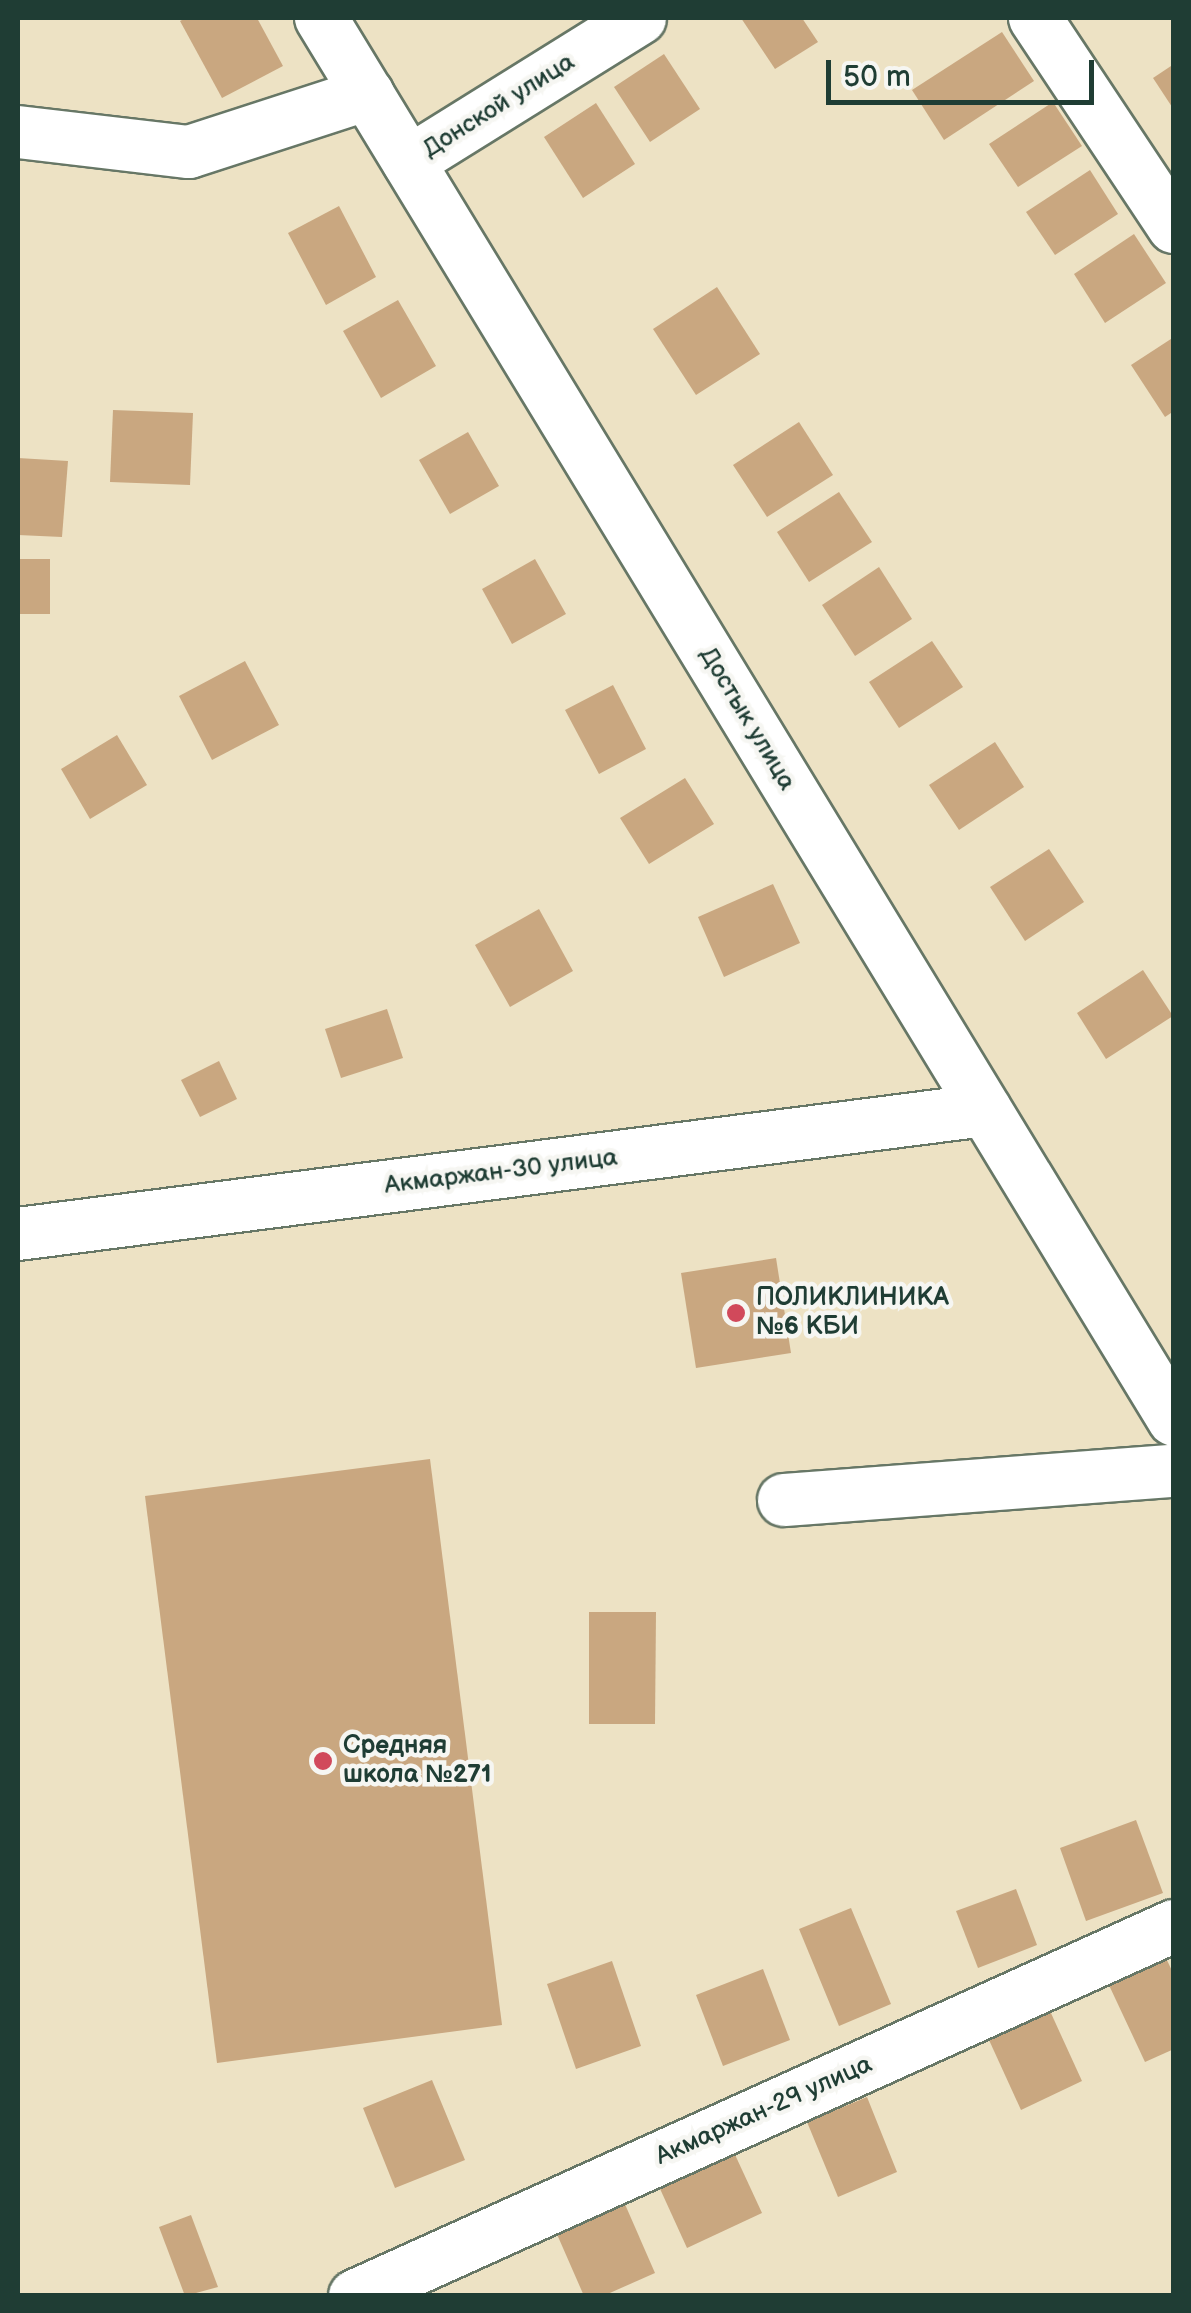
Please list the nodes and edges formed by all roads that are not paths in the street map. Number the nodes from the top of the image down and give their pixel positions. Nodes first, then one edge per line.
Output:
1 (322, 18) edge
2 (640, 18) edge
3 (1034, 18) edge
4 (368, 94) junction
5 (18, 132) edge
6 (409, 162) junction
7 (1174, 227) edge
8 (986, 1110) junction
9 (18, 1234) edge
10 (1174, 1420) edge
11 (1174, 1471) edge
12 (784, 1500) dead end
13 (1174, 1926) edge
14 (354, 2296) edge

1 - 4 street, Достык улица
2 - 6 street, Донской улица
3 - 7 street
4 - 5 street
4 - 6 street, Достык улица
6 - 8 street, Достык улица
8 - 9 street, Акмаржан-30 улица
8 - 10 street, Достык улица
11 - 12 street
13 - 14 street, Акмаржан-29 улица

